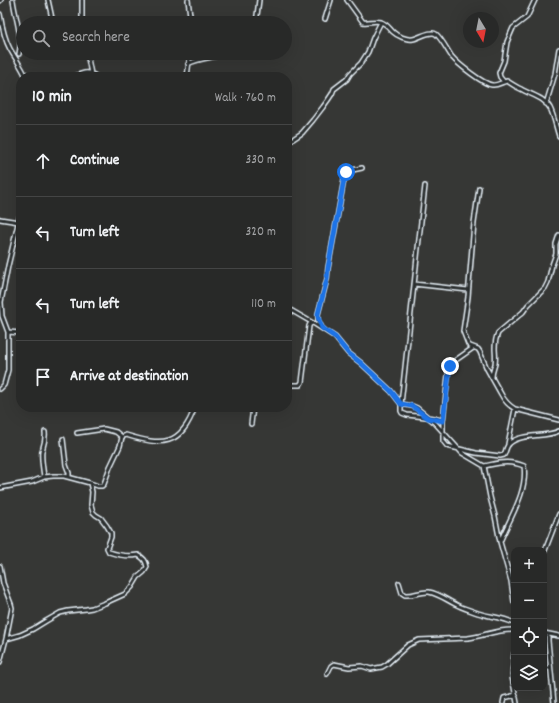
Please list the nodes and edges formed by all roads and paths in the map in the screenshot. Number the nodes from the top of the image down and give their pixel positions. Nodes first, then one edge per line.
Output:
1 (13, 0) edge
2 (48, 0) edge
3 (82, 0) edge
4 (188, 0) edge
5 (259, 0) edge
6 (331, 0) edge
7 (347, 0) edge
8 (534, 0) edge
9 (0, 14) edge
10 (51, 16) edge
11 (82, 16) edge
12 (190, 16) edge
13 (257, 16) edge
14 (16, 18) edge
15 (325, 19) dead end
16 (381, 22) junction
17 (1, 28) edge
18 (559, 49) edge
19 (16, 59) edge
20 (17, 60) edge
21 (88, 60) edge
22 (189, 60) edge
23 (196, 60) edge
24 (188, 64) junction
25 (23, 72) edge
26 (91, 72) edge
27 (187, 72) edge
28 (504, 82) junction
29 (546, 104) junction
30 (559, 136) edge
31 (292, 140) edge
32 (362, 168) dead end
33 (426, 186) dead end
34 (479, 188) dead end
35 (0, 218) edge
36 (16, 221) edge
37 (16, 234) edge
38 (559, 235) edge
39 (559, 250) edge
40 (556, 254) junction
41 (414, 284) junction
42 (468, 290) junction
43 (292, 311) edge
44 (2, 322) edge
45 (313, 323) junction
46 (322, 328) junction
47 (8, 332) junction
48 (16, 333) edge
49 (473, 348) junction
50 (492, 377) junction
51 (292, 385) edge
52 (0, 389) edge
53 (401, 404) junction
54 (514, 409) junction
55 (193, 412) edge
56 (252, 412) edge
57 (428, 418) junction
58 (559, 420) edge
59 (443, 421) junction
60 (251, 424) dead end
61 (559, 431) edge
62 (45, 432) dead end
63 (444, 432) junction
64 (77, 433) dead end
65 (122, 437) junction
66 (63, 439) dead end
67 (508, 445) junction
68 (460, 450) junction
69 (484, 466) junction
70 (44, 477) junction
71 (69, 477) junction
72 (90, 483) junction
73 (0, 488) edge
74 (559, 514) edge
75 (500, 542) junction
76 (546, 547) edge
77 (0, 566) edge
78 (399, 583) dead end
79 (511, 583) edge
80 (511, 622) edge
81 (511, 630) edge
82 (548, 634) joint
83 (559, 636) edge
84 (6, 639) junction
85 (0, 662) edge
86 (550, 668) joint
87 (326, 674) dead end
88 (515, 691) edge
89 (516, 695) junction
90 (504, 703) edge
91 (517, 703) edge
92 (554, 703) edge

1 - 14 street
2 - 10 street
3 - 11 street
4 - 12 street
5 - 13 street
6 - 15 street
7 - 16 street
8 - 28 street
9 - 17 street
16 - 28 street
16 - 31 street
17 - 19 street
18 - 29 street
20 - 25 street
21 - 26 street
22 - 24 street
23 - 24 street
24 - 27 street
28 - 29 street
29 - 30 street
32 - 46 street
33 - 41 street
34 - 42 street
35 - 36 street
37 - 44 street
38 - 40 street
39 - 40 street
40 - 50 street
41 - 42 street
41 - 53 street
42 - 49 street
43 - 45 street
44 - 47 street
45 - 46 street
45 - 51 street
46 - 53 street
47 - 48 street
47 - 52 street
49 - 50 street
49 - 59 street
50 - 54 street
53 - 57 street
53 - 57 street
54 - 58 street
54 - 67 street
55 - 65 street
56 - 60 street
57 - 59 street
57 - 63 street
59 - 63 street
61 - 67 street
62 - 70 street
63 - 68 street
63 - 68 street
64 - 65 street
65 - 72 street
66 - 71 street
67 - 68 street
68 - 69 street
69 - 75 street
69 - 75 street
70 - 71 street
70 - 73 street
71 - 72 street
72 - 84 street
74 - 76 street
75 - 79 street
77 - 84 street
78 - 80 street
81 - 87 street
82 - 83 street
82 - 86 street
84 - 85 street
86 - 92 street
88 - 89 street
89 - 90 street
89 - 91 street

